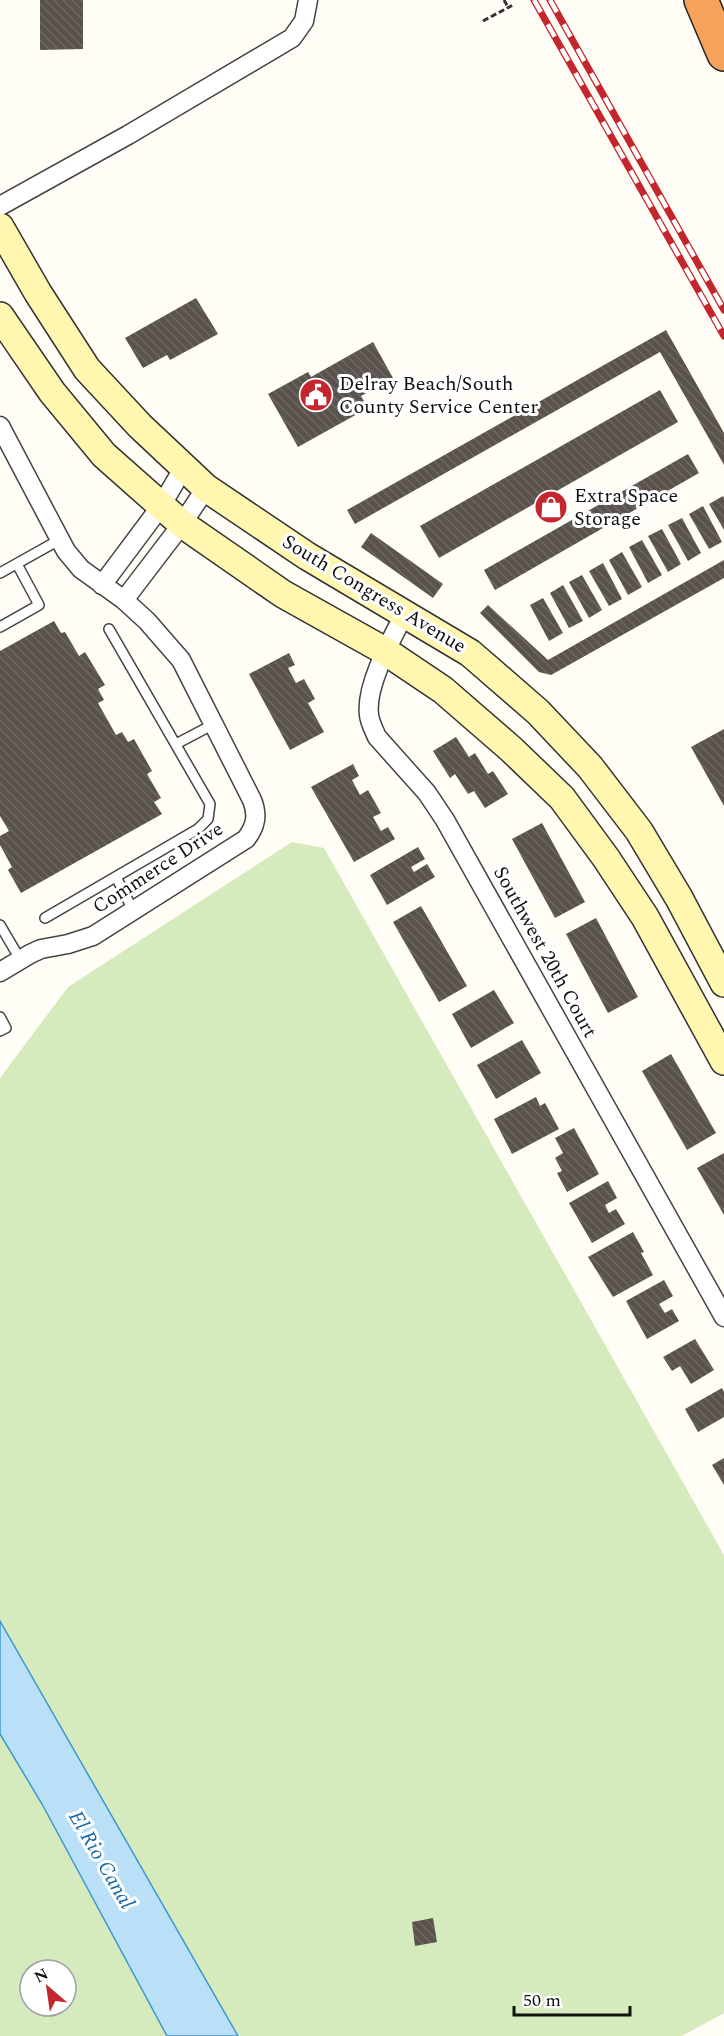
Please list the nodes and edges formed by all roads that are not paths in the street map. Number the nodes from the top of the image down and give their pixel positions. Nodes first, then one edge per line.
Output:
1 (308, 0) edge
2 (701, 0) edge
3 (724, 54) edge
4 (0, 206) edge
5 (0, 227) edge
6 (0, 316) edge
7 (0, 426) edge
8 (184, 467) junction
9 (206, 488) junction
10 (161, 506) junction
11 (182, 524) junction
12 (59, 540) junction
13 (17, 564) junction
14 (0, 573) edge
15 (102, 585) junction
16 (124, 600) junction
17 (405, 613) junction
18 (0, 627) edge
19 (109, 628) dead end
20 (385, 651) junction
21 (214, 724) junction
22 (176, 744) junction
23 (116, 877) junction
24 (133, 910) junction
25 (45, 918) dead end
26 (0, 926) edge
27 (20, 959) junction
28 (0, 972) edge
29 (724, 983) edge
30 (0, 1017) edge
31 (0, 1030) edge
32 (724, 1061) edge
33 (724, 1317) edge

1 - 4 street
2 - 3 highway
5 - 8 main road, South Congress Avenue
6 - 10 main road
7 - 12 street, Commerce Drive
8 - 9 main road, South Congress Avenue
8 - 10 street
9 - 11 street
9 - 17 main road, South Congress Avenue
10 - 11 main road
10 - 15 street
11 - 16 street
11 - 20 main road
12 - 13 lane
12 - 15 street, Commerce Drive
13 - 14 lane
13 - 18 lane
15 - 16 street, Commerce Drive
16 - 21 street, Commerce Drive
17 - 20 street, Southwest 20th Court
17 - 29 main road, South Congress Avenue
19 - 22 lane
20 - 32 main road
20 - 33 street, Southwest 20th Court
21 - 22 lane
21 - 24 street, Commerce Drive
22 - 23 lane
23 - 24 lane
23 - 25 lane
24 - 27 street, Commerce Drive
26 - 27 lane
27 - 28 street, Commerce Drive
30 - 31 lane

